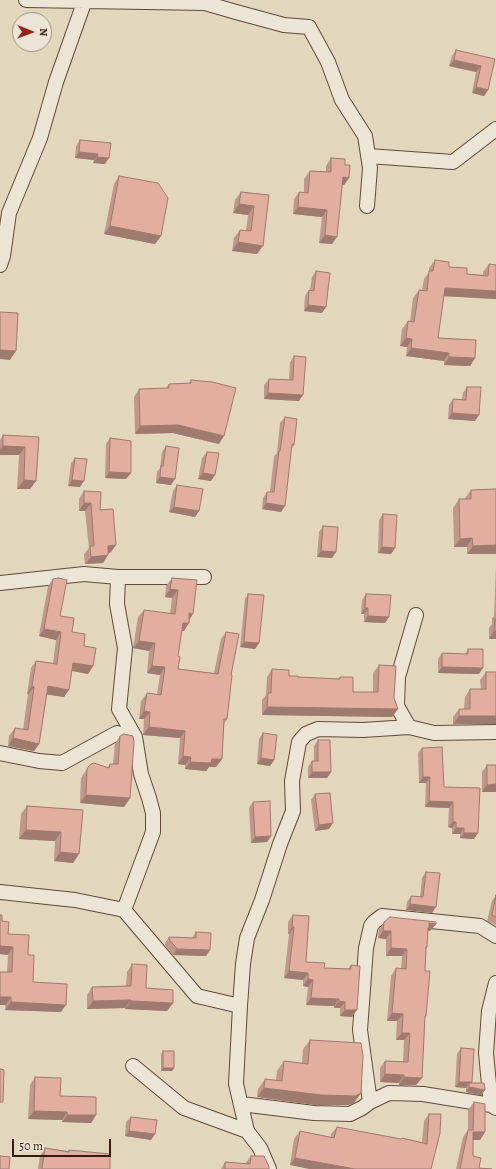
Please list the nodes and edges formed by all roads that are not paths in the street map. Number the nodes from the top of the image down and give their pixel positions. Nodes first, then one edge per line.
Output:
1 (26, 0) edge
2 (85, 0) edge
3 (207, 1) edge
4 (496, 129) edge
5 (368, 156) junction
6 (367, 206) dead end
7 (0, 265) edge
8 (118, 577) junction
9 (204, 577) dead end
10 (0, 583) edge
11 (416, 615) dead end
12 (409, 727) junction
13 (496, 732) edge
14 (135, 738) junction
15 (0, 753) edge
16 (0, 892) edge
17 (124, 910) junction
18 (496, 936) edge
19 (496, 983) edge
20 (240, 1006) junction
21 (133, 1066) dead end
22 (370, 1102) junction
23 (240, 1104) junction
24 (493, 1106) edge
25 (247, 1132) junction
26 (269, 1169) edge

1 - 2 street
2 - 3 street
2 - 7 street
3 - 5 street
4 - 5 street
5 - 6 street
8 - 9 street
8 - 10 street
8 - 14 street
11 - 12 street
12 - 13 street
12 - 20 street
14 - 15 street
14 - 17 street
16 - 17 street
17 - 20 street
18 - 22 street
19 - 24 street
20 - 23 street
21 - 25 street
22 - 23 street
22 - 24 street
23 - 25 street
25 - 26 street

